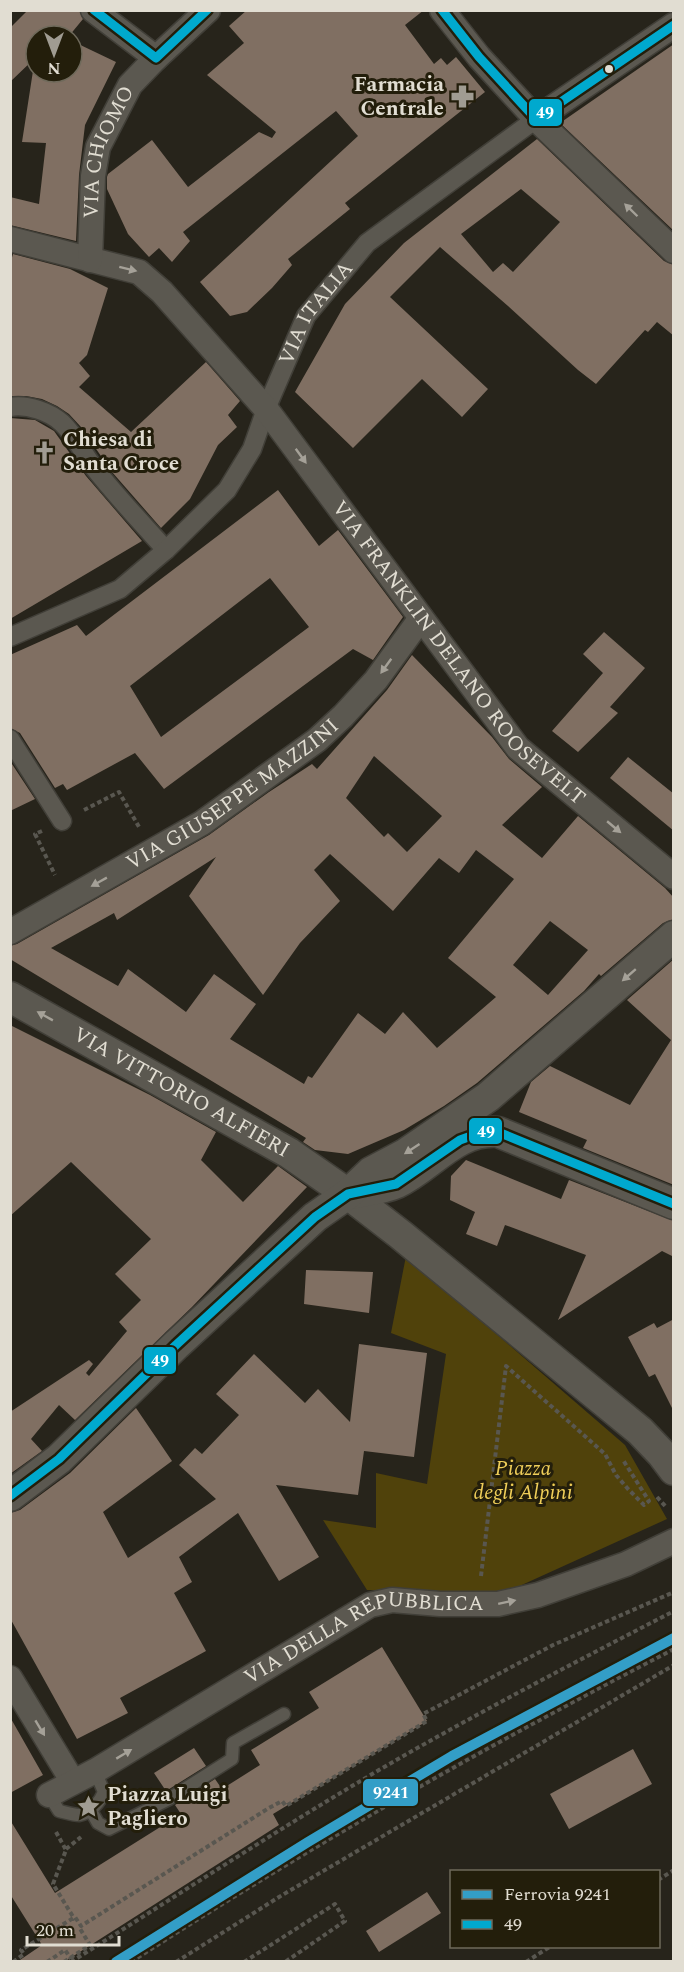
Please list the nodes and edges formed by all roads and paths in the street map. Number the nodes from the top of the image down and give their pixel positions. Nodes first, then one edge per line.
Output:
1 (93, 10) edge
2 (208, 10) edge
3 (442, 10) edge
4 (674, 25) edge
5 (156, 58) junction
6 (536, 119) junction
7 (10, 239) edge
8 (674, 251) edge
9 (90, 260) junction
10 (10, 407) edge
11 (266, 409) junction
12 (166, 550) junction
13 (421, 618) junction
14 (10, 637) edge
15 (10, 739) edge
16 (62, 821) joint
17 (35, 834) dead end
18 (153, 851) junction
19 (674, 877) edge
20 (66, 900) junction
21 (10, 932) edge
22 (674, 936) edge
23 (10, 997) edge
24 (488, 1096) junction
25 (498, 1132) junction
26 (348, 1194) junction
27 (674, 1204) edge
28 (674, 1470) edge
29 (630, 1472) dead end
30 (10, 1496) edge
31 (674, 1541) edge
32 (674, 1592) edge
33 (478, 1604) junction
34 (674, 1611) edge
35 (674, 1649) edge
36 (674, 1665) edge
37 (10, 1678) edge
38 (284, 1714) dead end
39 (95, 1771) junction
40 (72, 1782) junction
41 (49, 1795) joint
42 (90, 1809) junction
43 (55, 1830) dead end
44 (674, 1870) edge
45 (660, 1879) edge
46 (74, 1918) junction
47 (549, 1948) edge
48 (71, 1960) edge
49 (13, 1962) edge
50 (47, 1962) edge
51 (63, 1962) edge
52 (131, 1962) edge
53 (176, 1962) edge
54 (244, 1962) edge
55 (285, 1962) edge
56 (526, 1962) edge

1 - 5 street
2 - 5 street, VIA CHIOMO
3 - 6 street
4 - 6 street, VIA ITALIA
5 - 9 street, VIA CHIOMO
8 -> 6 street
6 - 11 street, VIA ITALIA
7 - 9 street, VIA FRANKLIN DELANO ROOSEVELT
9 -> 11 street, VIA FRANKLIN DELANO ROOSEVELT
10 - 12 street
11 - 12 street, VIA ITALIA
11 -> 13 street, VIA FRANKLIN DELANO ROOSEVELT
12 - 14 street, VIA ITALIA
13 -> 18 street, VIA GIUSEPPE MAZZINI
13 -> 19 street, VIA FRANKLIN DELANO ROOSEVELT
15 - 16 street
16 - 18 path
17 - 20 path
18 -> 20 street, VIA GIUSEPPE MAZZINI
20 - 21 street, VIA GIUSEPPE MAZZINI
22 -> 24 street
26 -> 23 street, VIA VITTORIO ALFIERI
24 - 25 street
24 -> 26 street
25 - 26 street
25 - 27 street
26 - 28 street, VIA VITTORIO ALFIERI
26 - 30 street
29 - 33 path
33 -> 31 street, VIA DELLA REPUBBLICA
32 - 46 path
39 -> 33 street, VIA DELLA REPUBBLICA
34 - 48 path
35 - 52 path
36 - 53 path
37 -> 40 street
38 - 42 lane
39 - 40 street, VIA DELLA REPUBBLICA
39 - 42 lane
40 - 41 street
41 - 42 lane
43 - 46 path
44 - 45 path
46 - 48 path
46 - 49 path
47 - 56 path
48 - 50 path
48 - 51 path
54 - 55 path

